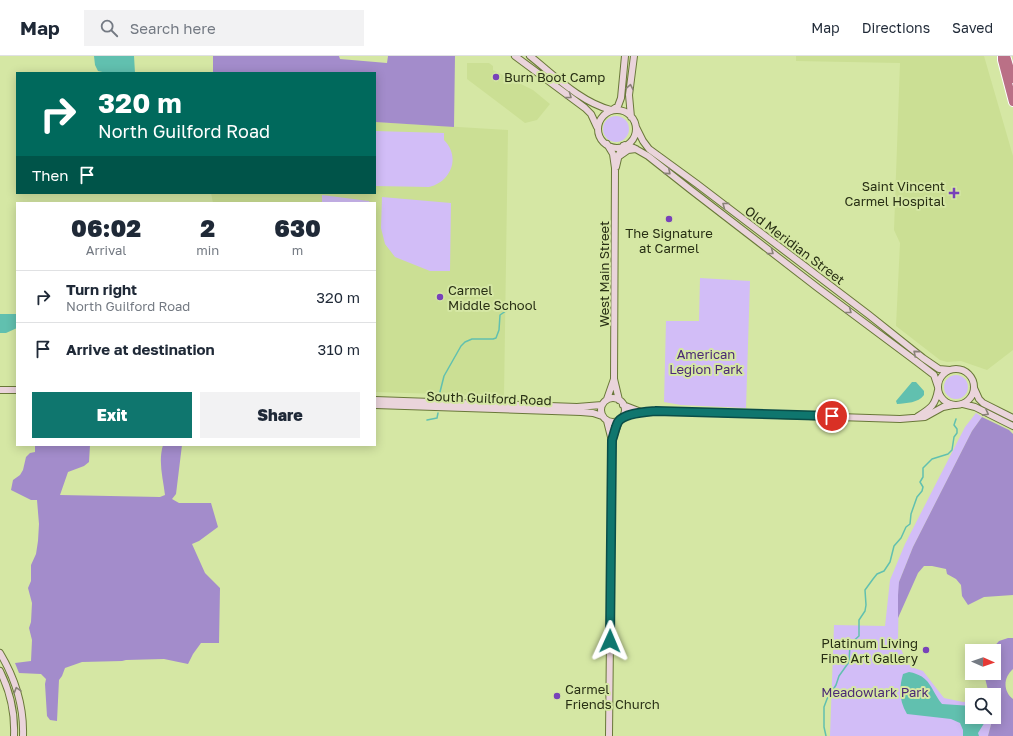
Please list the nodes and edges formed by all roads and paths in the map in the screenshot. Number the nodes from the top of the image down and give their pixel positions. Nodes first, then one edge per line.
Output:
1 (515, 56) edge
2 (530, 56) edge
3 (625, 56) edge
4 (634, 56) edge
5 (1002, 56) edge
6 (1006, 56) edge
7 (1013, 78) edge
8 (619, 101) junction
9 (1013, 102) edge
10 (597, 106) junction
11 (611, 110) junction
12 (631, 117) junction
13 (636, 127) junction
14 (598, 131) junction
15 (607, 144) junction
16 (624, 146) junction
17 (637, 149) junction
18 (618, 157) junction
19 (615, 168) junction
20 (823, 280) junction
21 (818, 288) junction
22 (879, 334) junction
23 (902, 341) junction
24 (950, 370) junction
25 (614, 379) junction
26 (938, 387) junction
27 (974, 388) junction
28 (0, 390) edge
29 (16, 390) edge
30 (376, 400) edge
31 (607, 400) junction
32 (621, 403) junction
33 (963, 404) junction
34 (376, 405) edge
35 (602, 405) junction
36 (953, 405) junction
37 (641, 412) junction
38 (602, 416) junction
39 (918, 417) junction
40 (1013, 418) edge
41 (621, 419) junction
42 (607, 421) junction
43 (1013, 426) edge
44 (612, 440) junction
45 (0, 653) edge
46 (0, 671) edge
47 (14, 736) edge
48 (23, 736) edge
49 (609, 736) edge

1 -> 14 main road
2 - 10 main road
3 - 8 main road
12 -> 4 main road
5 - 9 highway
6 - 7 highway
8 - 10 main road
8 - 11 main road
10 - 11 main road
11 - 12 main road
11 - 14 main road
12 - 13 main road
13 - 16 main road
20 -> 13 main road, Old Meridian Street
14 - 15 main road
15 - 16 main road
15 - 19 main road, West Main Street
16 - 17 main road, Old Meridian Street
16 - 18 main road, West Main Street
17 - 18 main road
17 -> 21 main road, Old Meridian Street
18 - 19 main road, West Main Street
19 - 25 main road, West Main Street
20 - 21 main road
20 - 23 main road, Old Meridian Street
21 -> 22 main road, Old Meridian Street
22 - 23 main road
22 - 26 main road, Old Meridian Street
24 -> 23 main road, Old Meridian Street
24 - 26 main road
24 - 27 main road
25 - 31 main road, West Main Street
25 - 32 main road, West Main Street
26 - 36 main road
26 - 39 main road
27 - 33 main road
27 - 40 main road
28 - 29 main road
30 - 35 main road, South Guilford Road
31 - 32 main road
31 - 35 main road
32 - 37 main road
32 - 41 main road
33 - 36 main road
33 -> 43 main road
34 - 38 main road, South Guilford Road
35 - 38 main road
36 - 39 main road
37 - 39 main road
37 - 41 main road
38 - 42 main road
41 - 42 main road
41 - 44 main road
42 - 44 main road
44 - 49 main road
48 -> 45 main road
46 - 47 main road

